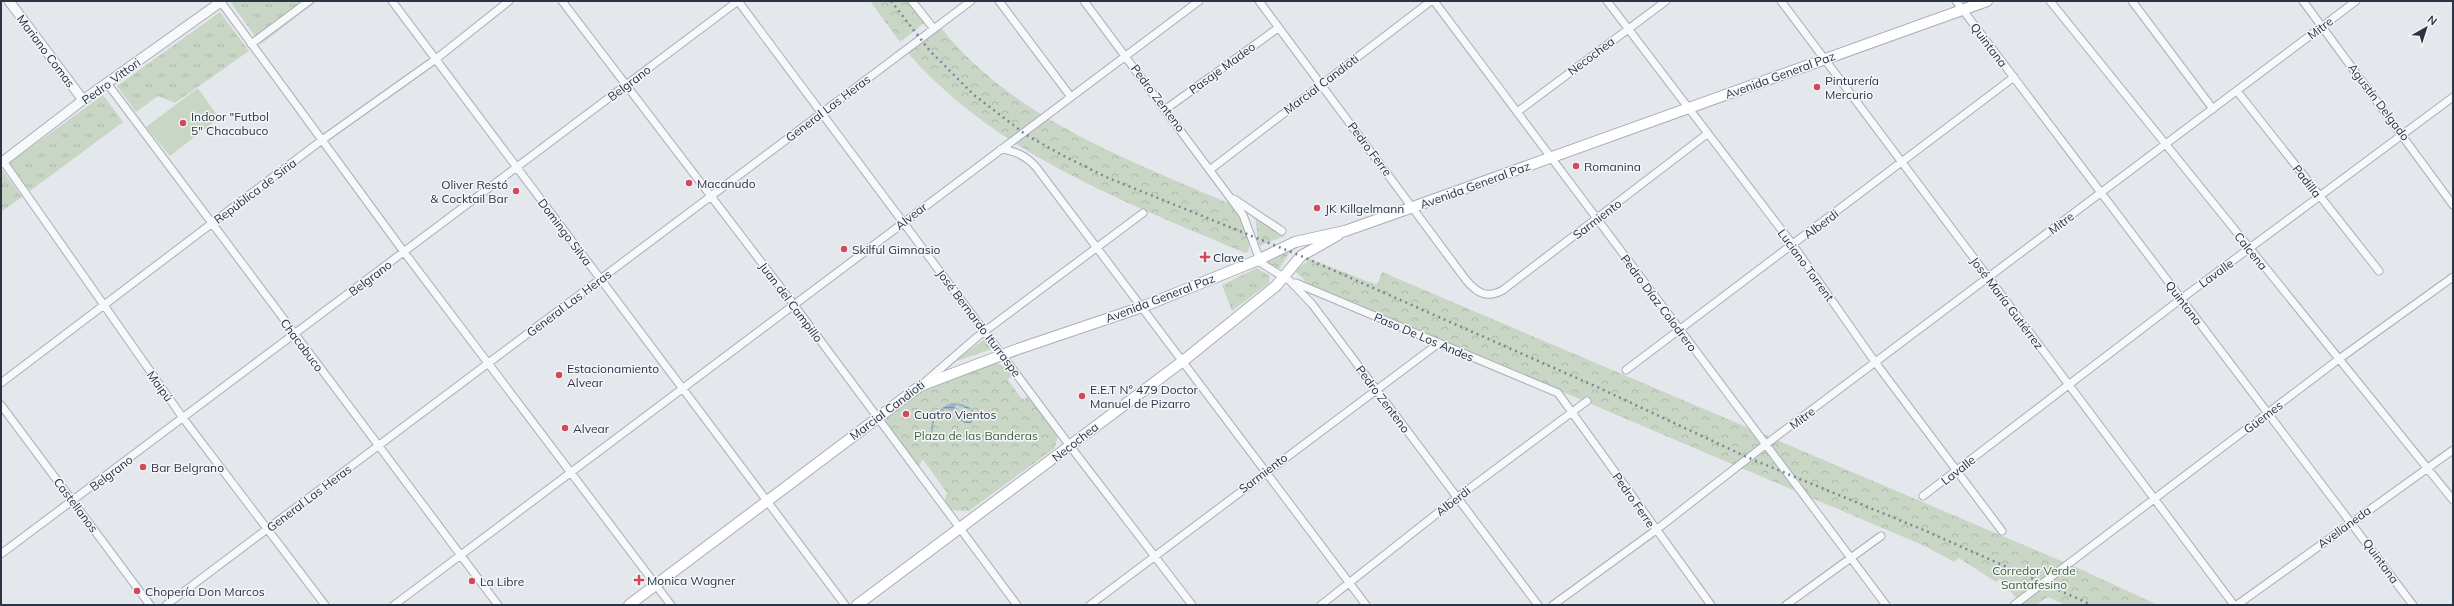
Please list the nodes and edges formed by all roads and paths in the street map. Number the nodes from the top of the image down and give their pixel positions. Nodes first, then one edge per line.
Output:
1 (9, 1) edge
2 (308, 1) edge
3 (392, 1) edge
4 (509, 1) edge
5 (562, 1) edge
6 (738, 1) edge
7 (912, 1) edge
8 (971, 1) edge
9 (1000, 1) edge
10 (1084, 1) edge
11 (1199, 1) edge
12 (1259, 1) edge
13 (1433, 1) edge
14 (1606, 1) edge
15 (1666, 1) edge
16 (1781, 1) edge
17 (1956, 1) edge
18 (1987, 1) edge
19 (2050, 1) edge
20 (2132, 1) edge
21 (2303, 1) edge
22 (2356, 1) edge
23 (222, 2) edge
24 (1963, 10) junction
25 (2322, 26) junction
26 (1278, 28) junction
27 (934, 29) junction
28 (1628, 29) junction
29 (251, 44) junction
30 (1126, 55) junction
31 (436, 59) junction
32 (1824, 59) junction
33 (2014, 77) junction
34 (107, 83) junction
35 (626, 84) junction
36 (1320, 84) junction
37 (2236, 91) junction
38 (1071, 97) junction
39 (2453, 97) edge
40 (83, 100) junction
41 (2213, 108) junction
42 (1166, 109) junction
43 (1688, 109) junction
44 (1517, 112) junction
45 (822, 113) junction
46 (1707, 134) junction
47 (2403, 134) junction
48 (322, 140) junction
49 (2165, 145) junction
50 (1001, 149) junction
51 (1552, 158) junction
52 (2, 162) edge
53 (1902, 163) junction
54 (517, 167) junction
55 (1211, 169) junction
56 (2101, 193) junction
57 (710, 196) junction
58 (1230, 196) junction
59 (2319, 196) junction
60 (2453, 205) edge
61 (1413, 207) junction
62 (1143, 214) dead end
63 (1597, 220) junction
64 (904, 222) junction
65 (212, 224) junction
66 (1282, 231) dead end
67 (1345, 231) junction
68 (1793, 245) junction
69 (1096, 247) junction
70 (2250, 248) junction
71 (404, 252) junction
72 (1258, 260) junction
73 (2379, 271) dead end
74 (2453, 277) edge
75 (1988, 278) junction
76 (601, 279) junction
77 (1287, 279) junction
78 (1483, 294) joint
79 (2181, 299) junction
80 (794, 305) junction
81 (103, 306) junction
82 (1142, 307) junction
83 (986, 331) junction
84 (1680, 331) junction
85 (294, 335) junction
86 (1439, 344) junction
87 (1004, 355) junction
88 (2339, 359) junction
89 (1183, 361) junction
90 (1875, 362) junction
91 (488, 363) junction
92 (1626, 370) dead end
93 (1, 383) edge
94 (2067, 385) junction
95 (920, 386) junction
96 (684, 389) junction
97 (1375, 389) junction
98 (1558, 393) joint
99 (1587, 401) dead end
100 (1, 405) edge
101 (1572, 412) junction
102 (2268, 414) junction
103 (183, 418) junction
104 (877, 418) junction
105 (1765, 445) junction
106 (378, 446) junction
107 (1070, 446) junction
108 (2453, 450) edge
109 (2426, 468) junction
110 (1957, 470) junction
111 (1265, 472) junction
112 (571, 473) junction
113 (1923, 496) dead end
114 (1458, 497) junction
115 (2155, 499) junction
116 (2453, 500) edge
117 (74, 501) junction
118 (768, 501) junction
119 (2351, 521) junction
120 (268, 529) junction
121 (960, 529) junction
122 (1656, 530) junction
123 (2002, 531) dead end
124 (1882, 536) dead end
125 (1, 554) edge
126 (461, 556) junction
127 (1155, 556) junction
128 (1852, 558) junction
129 (1350, 584) junction
130 (656, 585) junction
131 (150, 605) edge
132 (166, 605) edge
133 (325, 605) edge
134 (394, 605) edge
135 (498, 605) edge
136 (629, 605) edge
137 (671, 605) edge
138 (845, 605) edge
139 (857, 605) edge
140 (1017, 605) edge
141 (1090, 605) edge
142 (1192, 605) edge
143 (1321, 605) edge
144 (1366, 605) edge
145 (1538, 605) edge
146 (1553, 605) edge
147 (1711, 605) edge
148 (1786, 605) edge
149 (1886, 605) edge
150 (2014, 605) edge
151 (2235, 605) edge
152 (2413, 605) edge

1 - 40 street, Mariano Comas
2 - 29 street
3 - 31 street, Domingo Silva
4 - 31 street, República de Siria
5 - 35 street, Juan del Campillo
6 - 35 street, Belgrano
6 - 45 street, José Bernardo Iturraspe
7 - 27 street
8 - 27 street, General Las Heras
9 - 38 street
10 - 30 street, Pedro Zenteno
11 - 30 street, Alvear
12 - 26 street, Pedro Ferre
13 - 36 street, Marcial Candioti
13 - 44 street, Pedro Díaz Colodrero
14 - 28 street, Luciano Torrent
15 - 28 street, Necochea
16 - 32 street, José María Gutiérrez
17 - 24 street, Quintana
18 - 24 main road, Avenida General Paz
19 - 49 street, Calcena
20 - 41 street
21 - 25 street, Agustín Delgado
22 - 25 street, Mitre
23 - 29 street
23 - 34 street, Pedro Vittori
24 - 32 main road, Avenida General Paz
24 - 33 street, Quintana
25 - 37 street, Mitre
25 - 47 street, Agustín Delgado
26 - 36 street, Pedro Ferre
26 - 42 street, Pasaje Madeo
27 - 45 street, General Las Heras
28 - 43 street, Luciano Torrent
28 - 44 street, Necochea
29 - 48 street
30 - 38 street, Alvear
30 - 42 street, Pedro Zenteno
31 - 48 street, República de Siria
31 - 54 street, Domingo Silva
32 - 43 main road, Avenida General Paz
32 - 53 street, José María Gutiérrez
33 - 53 street, Alberdi
33 - 56 street, Quintana
34 - 40 street, Pedro Vittori
34 - 65 street, Chacabuco
35 - 54 street, Belgrano
35 - 57 street, Juan del Campillo
36 - 55 street, Marcial Candioti
36 - 61 street, Pedro Ferre
37 - 41 street, Mitre
37 - 59 street, Padilla
38 - 50 street, Alvear
39 - 47 street, Lavalle
40 - 52 street, Pedro Vittori
41 - 49 street, Mitre
42 - 55 street, Pedro Zenteno
43 - 46 street, Luciano Torrent
43 - 51 main road, Avenida General Paz
44 - 51 street, Pedro Díaz Colodrero
45 - 57 street, General Las Heras
45 - 64 street, José Bernardo Iturraspe
46 - 63 street, Sarmiento
46 - 68 street, Luciano Torrent
47 - 59 street, Lavalle
47 - 60 street, Agustín Delgado
48 - 65 street, República de Siria
48 - 71 street
49 - 56 street, Mitre
49 - 70 street, Calcena
50 - 64 street, Alvear
50 - 69 street
51 - 61 main road, Avenida General Paz
51 - 63 street, Pedro Díaz Colodrero
52 - 81 street, Maipú
53 - 68 street, Alberdi
53 - 75 street, José María Gutiérrez
54 - 71 street, Belgrano
54 - 76 street, Domingo Silva
55 - 58 street, Pedro Zenteno
56 - 75 street, Mitre
56 - 79 street, Quintana
57 - 76 street, General Las Heras
57 - 80 street, Juan del Campillo
58 - 66 street, Pedro Zenteno
58 - 72 street, Pedro Zenteno
59 - 70 street, Lavalle
59 - 73 street, Padilla
61 - 67 main road, Avenida General Paz
61 - 78 street, Pedro Ferre
62 - 69 street, Marcial Candioti
63 - 78 street, Sarmiento
63 - 84 street, Pedro Díaz Colodrero
64 - 80 street, Alvear
64 - 83 street, José Bernardo Iturraspe
65 - 81 street, República de Siria
65 - 85 street, Chacabuco
67 - 72 main road, Avenida General Paz
67 - 77 main road, Necochea
68 - 84 street, Alberdi
68 - 90 street, Luciano Torrent
69 - 82 street
69 - 83 street, Marcial Candioti
70 - 79 street, Lavalle
70 - 88 street, Calcena
71 - 85 street, Belgrano
71 - 91 street
72 - 77 street, Pedro Zenteno
72 - 82 main road, Avenida General Paz
74 - 88 street, Güemes
75 - 90 street, Mitre
75 - 94 street, José María Gutiérrez
76 - 91 street, General Las Heras
76 - 96 street, Domingo Silva
77 - 86 street, Paso De Los Andes
77 - 89 main road, Necochea
77 - 97 street, Pedro Zenteno
79 - 94 street, Lavalle
79 - 102 street, Quintana
80 - 96 street, Alvear
80 - 104 street, Juan del Campillo
81 - 93 street, República de Siria
81 - 103 street, Maipú
82 - 87 main road, Avenida General Paz
82 - 89 street
83 - 87 street, José Bernardo Iturraspe
83 - 95 street, Marcial Candioti
84 - 92 street, Alberdi
84 - 105 street, Pedro Díaz Colodrero
85 - 103 street, Belgrano
85 - 106 street, Chacabuco
86 - 97 street, Sarmiento
86 - 98 street, Paso De Los Andes
87 - 95 main road, Avenida General Paz
87 - 107 street, José Bernardo Iturraspe
88 - 102 street, Güemes
88 - 109 street, Calcena
89 - 107 main road, Necochea
89 - 111 street
90 - 105 street, Mitre
90 - 110 street, Luciano Torrent
91 - 106 street, General Las Heras
91 - 112 street
94 - 110 street, Lavalle
94 - 115 street, José María Gutiérrez
95 - 104 main road, Marcial Candioti
96 - 112 street, Alvear
96 - 118 street, Domingo Silva
97 - 111 street, Sarmiento
97 - 114 street, Pedro Zenteno
98 - 101 street, Pedro Ferre
99 - 101 street, Alberdi
100 - 117 street, Castellanos
101 - 114 street, Alberdi
101 - 122 street, Pedro Ferre
102 - 115 street, Güemes
102 - 119 street, Quintana
103 - 117 street, Belgrano
103 - 120 street, Maipú
104 - 118 main road, Marcial Candioti
104 - 121 street, Juan del Campillo
105 - 122 street, Mitre
105 - 128 street, Pedro Díaz Colodrero
106 - 120 street, General Las Heras
106 - 126 street, Chacabuco
107 - 121 main road, Necochea
107 - 127 street, José Bernardo Iturraspe
108 - 109 street, Avellaneda
109 - 116 street, Calcena
109 - 119 street, Avellaneda
110 - 113 street, Lavalle
110 - 123 street, Luciano Torrent
111 - 127 street, Sarmiento
111 - 129 street
112 - 126 street, Alvear
112 - 130 street
114 - 129 street, Alberdi
114 - 145 street, Pedro Zenteno
115 - 150 street, Güemes
115 - 151 street, José María Gutiérrez
117 - 125 street, Belgrano
117 - 131 street, Castellanos
118 - 130 main road, Marcial Candioti
118 - 138 street, Domingo Silva
119 - 151 street, Avellaneda
119 - 152 street, Quintana
120 - 132 street, General Las Heras
120 - 133 street, Maipú
121 - 139 main road, Necochea
121 - 140 street, Juan del Campillo
122 - 146 street, Mitre
122 - 147 street, Pedro Ferre
124 - 128 street
126 - 134 street, Alvear
126 - 135 street, Chacabuco
127 - 141 street, Sarmiento
127 - 142 street, José Bernardo Iturraspe
128 - 148 street
128 - 149 street, Pedro Díaz Colodrero
129 - 143 street, Alberdi
129 - 144 street
130 - 136 main road, Marcial Candioti
130 - 137 street

